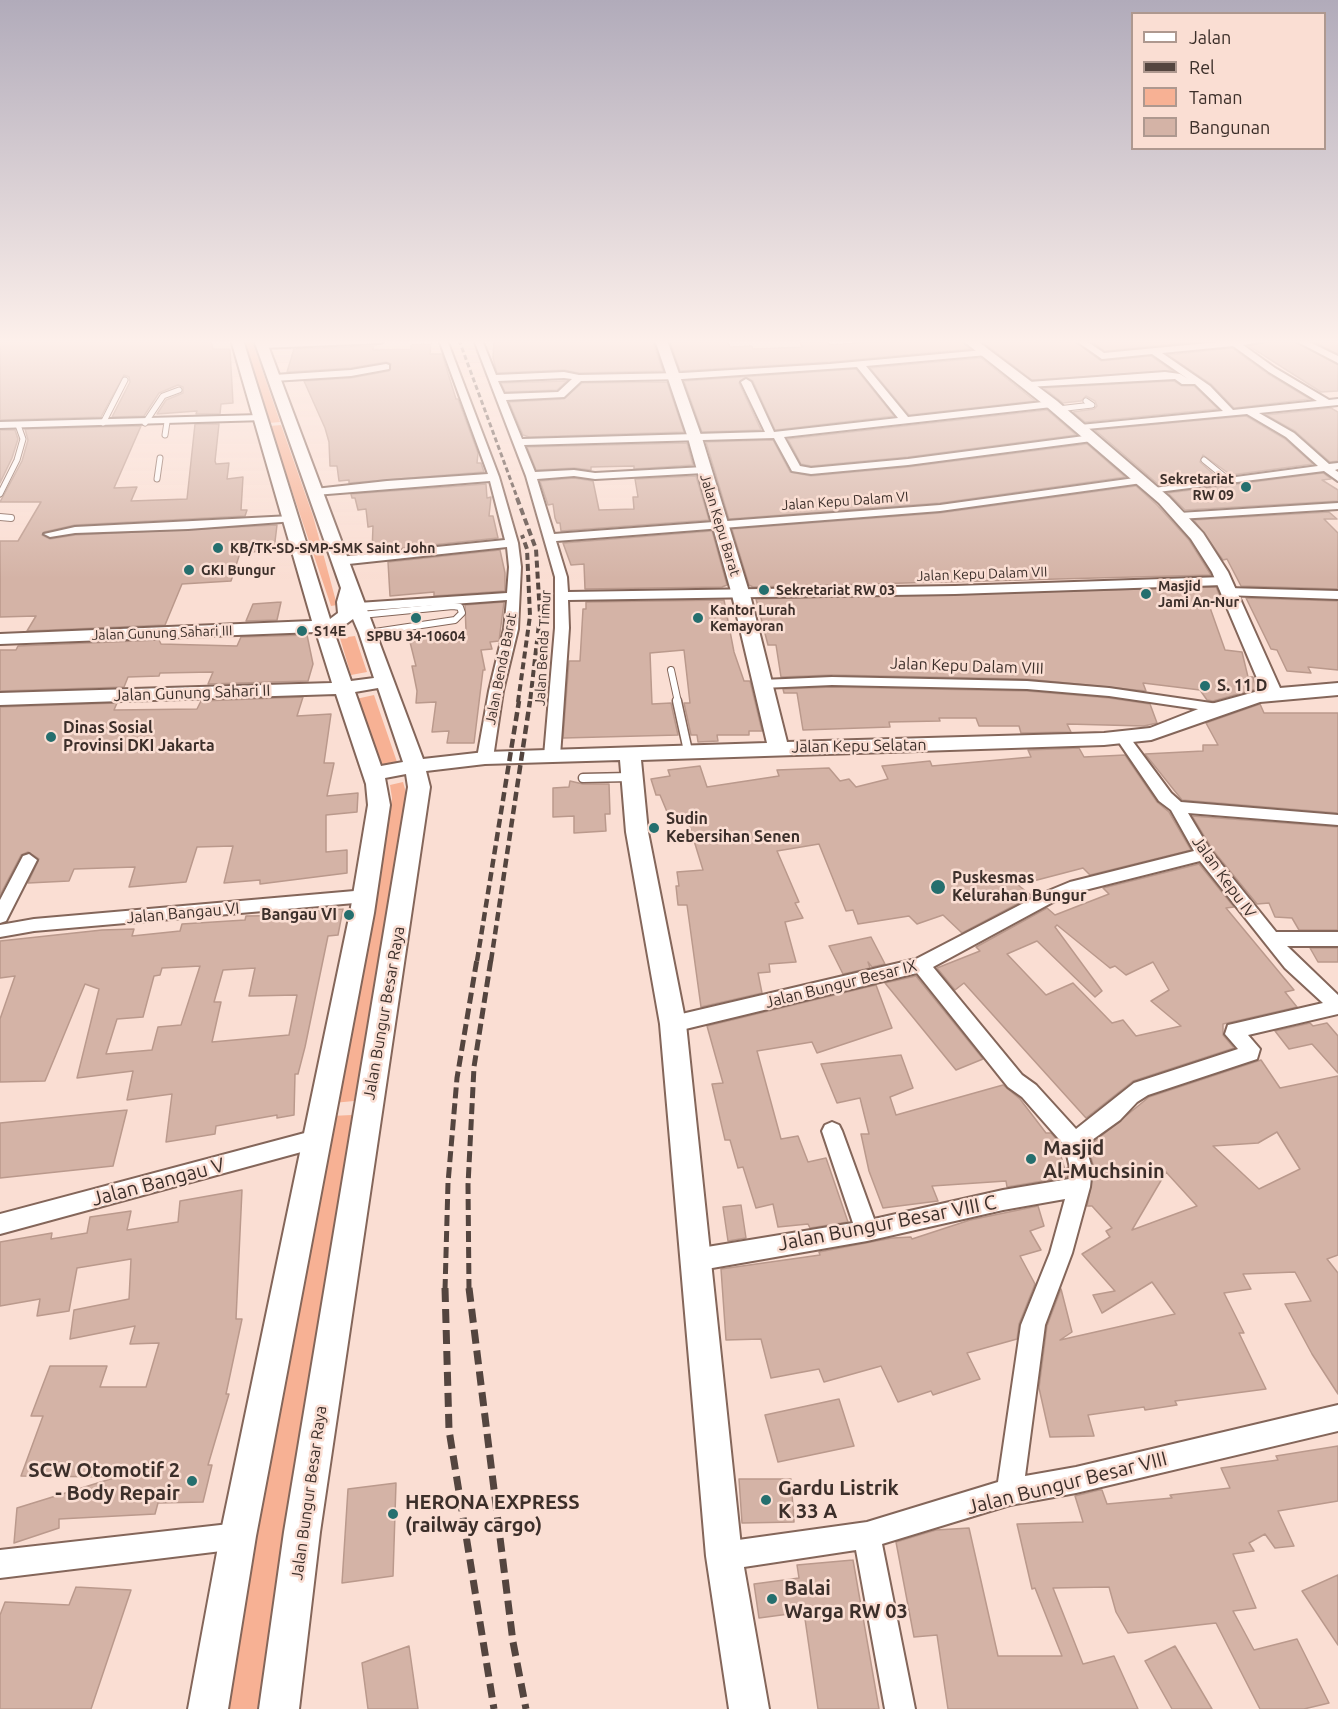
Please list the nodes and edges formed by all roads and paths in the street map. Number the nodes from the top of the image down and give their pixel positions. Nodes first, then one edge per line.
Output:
1 (104, 420) edge
2 (148, 420) edge
3 (219, 420) edge
4 (261, 420) edge
5 (289, 420) edge
6 (473, 420) edge
7 (511, 420) edge
8 (689, 420) edge
9 (764, 420) edge
10 (905, 420) edge
11 (1071, 420) edge
12 (1182, 420) edge
13 (1265, 420) edge
14 (167, 422) junction
15 (102, 423) junction
16 (146, 423) junction
17 (0, 425) edge
18 (18, 425) junction
19 (1086, 433) junction
20 (165, 435) dead end
21 (774, 435) junction
22 (695, 438) junction
23 (519, 442) junction
24 (160, 458) dead end
25 (1204, 460) dead end
26 (1333, 467) edge
27 (704, 470) junction
28 (531, 476) junction
29 (494, 477) junction
30 (1338, 478) edge
31 (156, 479) dead end
32 (1142, 480) junction
33 (1231, 482) junction
34 (1154, 491) junction
35 (315, 492) junction
36 (0, 494) edge
37 (1338, 506) edge
38 (1179, 516) junction
39 (0, 517) edge
40 (11, 518) dead end
41 (291, 519) junction
42 (719, 526) junction
43 (50, 534) dead end
44 (550, 538) junction
45 (512, 543) junction
46 (339, 561) junction
47 (1225, 587) junction
48 (350, 588) junction
49 (741, 595) junction
50 (1338, 595) edge
51 (514, 596) junction
52 (562, 596) junction
53 (364, 621) junction
54 (325, 631) junction
55 (0, 639) edge
56 (671, 670) dead end
57 (383, 682) junction
58 (762, 684) junction
59 (342, 688) junction
60 (1338, 689) edge
61 (1273, 693) junction
62 (0, 699) edge
63 (1170, 701) junction
64 (1218, 708) junction
65 (1187, 722) junction
66 (1123, 738) junction
67 (778, 748) junction
68 (687, 751) junction
69 (552, 756) junction
70 (485, 758) junction
71 (631, 765) junction
72 (415, 766) junction
73 (373, 774) junction
74 (583, 778) dead end
75 (1177, 807) junction
76 (1338, 820) edge
77 (1204, 854) junction
78 (29, 860) dead end
79 (366, 896) junction
80 (0, 916) edge
81 (0, 931) edge
82 (1271, 939) junction
83 (1338, 939) edge
84 (921, 965) junction
85 (1338, 1006) edge
86 (673, 1024) junction
87 (832, 1131) dead end
88 (316, 1139) junction
89 (1074, 1142) junction
90 (1079, 1187) junction
91 (0, 1224) edge
92 (867, 1231) junction
93 (695, 1260) junction
94 (1338, 1418) edge
95 (1010, 1492) junction
96 (867, 1535) junction
97 (238, 1536) junction
98 (724, 1556) junction
99 (0, 1564) edge
100 (208, 1709) edge
101 (279, 1709) edge
102 (749, 1709) edge
103 (900, 1709) edge

1 - 15 lane
2 - 16 lane
3 - 14 street
4 - 41 street
5 - 35 street, Jalan Bungur Besar Raya
6 - 29 street, Jalan Benda Barat
7 - 23 street, Jalan Benda Timur
8 - 22 street, Jalan Kepu Barat
9 - 21 street
10 - 21 street
11 - 19 street
12 - 19 street
13 - 26 street
14 - 16 street
14 - 20 lane
15 - 16 street
15 - 18 street
17 - 18 street
18 - 36 lane
19 - 21 street
19 - 32 street
21 - 22 street
22 - 23 street
22 - 27 street, Jalan Kepu Barat
23 - 28 street, Jalan Benda Timur
24 - 31 lane
25 - 33 lane
26 - 30 street
26 - 33 street
27 - 28 street
27 - 42 street, Jalan Kepu Barat
28 - 44 street, Jalan Benda Timur
29 - 35 street
29 - 45 street, Jalan Benda Barat
32 - 34 street
32 - 42 street, Jalan Kepu Dalam VI
33 - 34 street
34 - 38 street
35 - 46 street, Jalan Bungur Besar Raya
37 - 38 street
38 - 47 street
39 - 40 lane
41 - 43 street
41 - 54 street
42 - 44 street, Jalan Kepu Dalam VI
42 - 49 street, Jalan Kepu Barat
44 - 52 street, Jalan Benda Timur
45 - 46 street
45 - 51 street, Jalan Benda Barat
46 - 48 street, Jalan Bungur Besar Raya
47 - 49 street, Jalan Kepu Dalam VII
47 - 50 street, Jalan Kepu Dalam VII
47 - 61 street
48 - 53 street, Jalan Bungur Besar Raya
48 - 54 street
49 - 52 street, Jalan Kepu Dalam VII
49 - 58 street, Jalan Kepu Barat
51 - 53 street
51 - 70 street, Jalan Benda Barat
52 - 69 street, Jalan Benda Timur
53 - 53 lane
53 - 54 street, Jalan Gunung Sahari III
53 - 57 street, Jalan Bungur Besar Raya
54 - 55 street, Jalan Gunung Sahari III
54 - 59 street
56 - 68 lane
57 - 59 street, Jalan Gunung Sahari II
57 - 72 street, Jalan Bungur Besar Raya
58 - 63 street, Jalan Kepu Dalam VIII
58 - 67 street, Jalan Kepu Barat
59 - 62 street, Jalan Gunung Sahari II
59 - 73 street
60 - 61 street, Jalan Kepu Selatan
61 - 64 street, Jalan Kepu Selatan
63 - 64 street, Jalan Kepu Dalam VIII
63 - 65 street
64 - 65 street, Jalan Kepu Selatan
65 - 66 street, Jalan Kepu Selatan
66 - 67 street, Jalan Kepu Selatan
66 - 75 street, Jalan Kepu IV
67 - 68 street, Jalan Kepu Selatan
68 - 71 street, Jalan Kepu Selatan
69 - 70 street, Jalan Kepu Selatan
69 - 71 street, Jalan Kepu Selatan
70 - 72 street, Jalan Kepu Selatan
71 - 74 lane
71 - 86 street
72 - 73 street, Jalan Kepu Selatan
72 - 101 street, Jalan Bungur Besar Raya
73 - 79 street
75 - 76 street
75 - 77 street, Jalan Kepu IV
77 - 82 street, Jalan Kepu IV
77 - 84 street, Jalan Bungur Besar IX
78 - 80 street
79 - 81 street, Jalan Bangau VI
79 - 88 street
82 - 83 street
82 - 85 street, Jalan Kepu IV
84 - 86 street, Jalan Bungur Besar IX
84 - 89 street
85 - 89 street
86 - 93 street
87 - 92 street
88 - 91 street, Jalan Bangau V
88 - 97 street
89 - 90 street
90 - 92 street, Jalan Bungur Besar VIII C
90 - 95 street
92 - 93 street, Jalan Bungur Besar VIII C
93 - 98 street
94 - 95 street, Jalan Bungur Besar VIII
95 - 96 street, Jalan Bungur Besar VIII
96 - 98 street, Jalan Bungur Besar VIII
96 - 103 street
97 - 99 street
97 - 100 street
98 - 102 street

